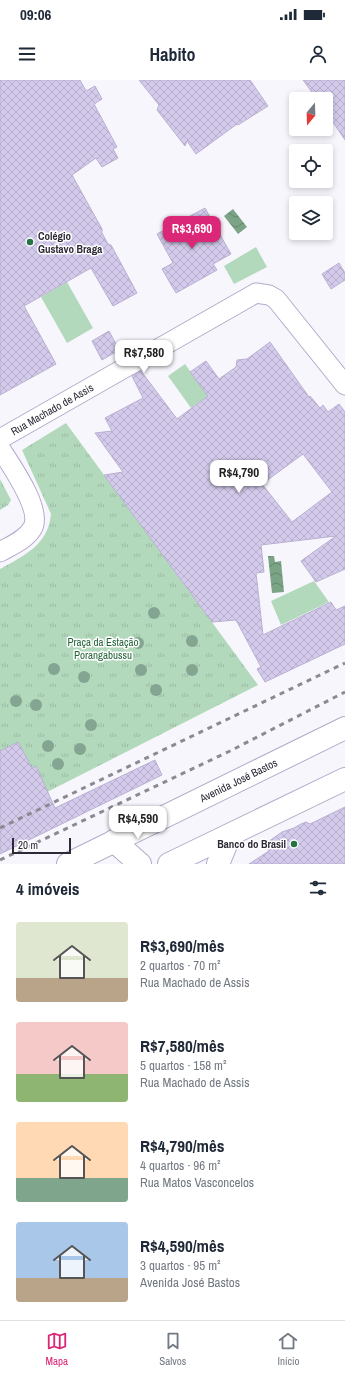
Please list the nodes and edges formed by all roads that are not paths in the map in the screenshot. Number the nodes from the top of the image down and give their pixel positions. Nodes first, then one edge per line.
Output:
1 (345, 385) edge
2 (0, 438) edge
3 (0, 448) edge
4 (0, 552) edge
5 (345, 728) edge
6 (345, 779) edge
7 (230, 835) junction
8 (114, 841) junction
9 (68, 864) edge
10 (140, 864) edge
11 (170, 864) edge
12 (218, 864) edge

1 - 2 street, Rua Machado de Assis
3 - 4 street
5 - 8 main road, Avenida José Bastos
6 - 7 main road
7 - 11 main road
7 - 12 main road
8 - 9 main road, Avenida José Bastos
8 - 10 main road

